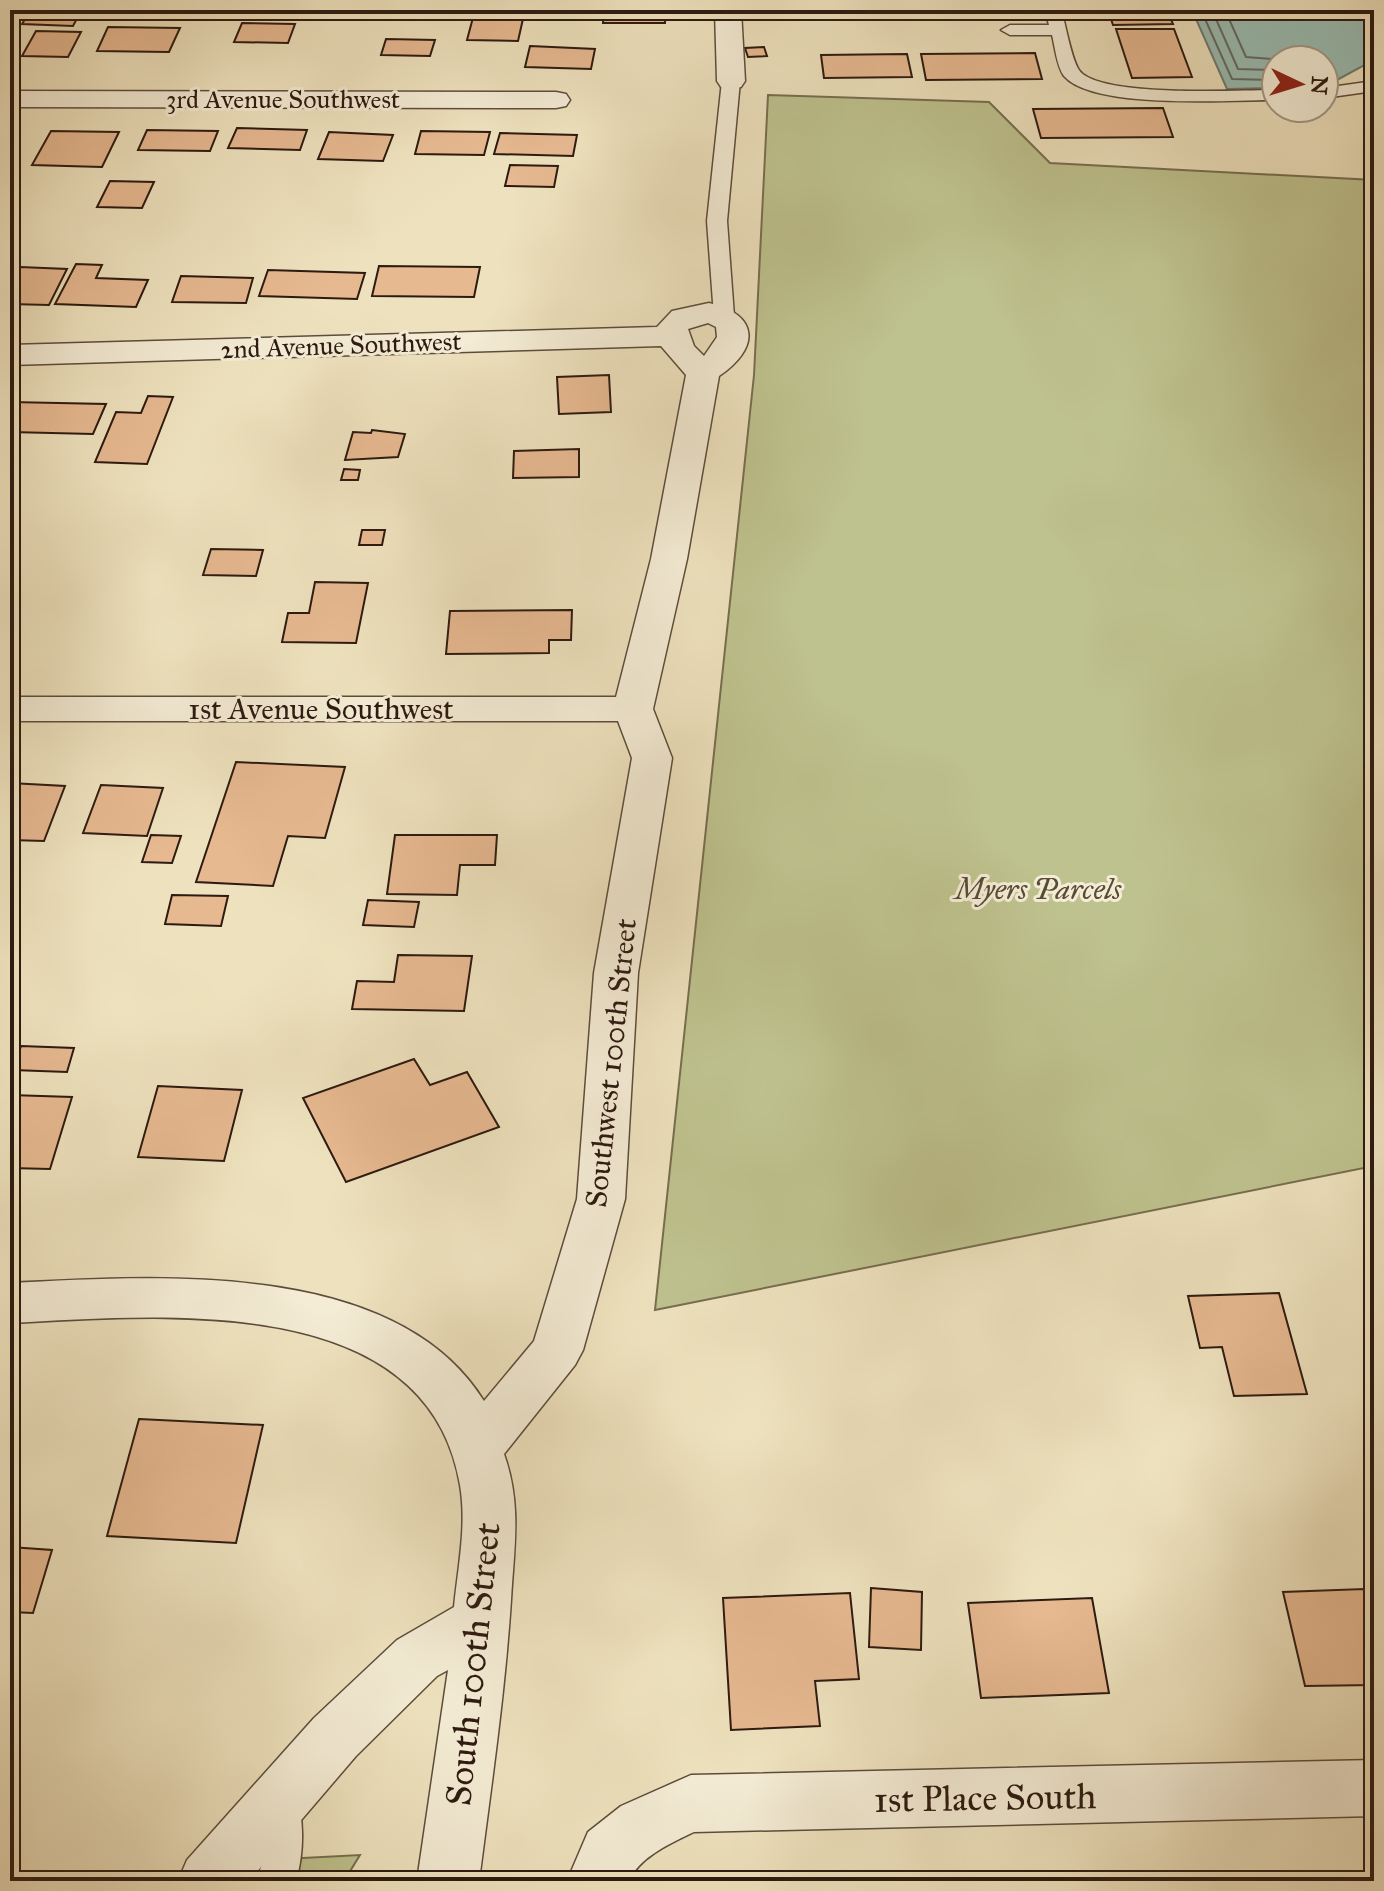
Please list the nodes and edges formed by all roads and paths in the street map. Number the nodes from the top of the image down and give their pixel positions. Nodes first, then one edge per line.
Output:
1 (728, 10) edge
2 (1053, 10) edge
3 (1010, 30) dead end
4 (1059, 30) junction
5 (731, 81) joint
6 (1374, 86) edge
7 (1340, 92) edge
8 (1260, 95) edge
9 (10, 99) edge
10 (556, 100) dead end
11 (724, 316) junction
12 (672, 336) junction
13 (10, 355) edge
14 (703, 372) junction
15 (10, 709) edge
16 (633, 709) junction
17 (10, 1303) edge
18 (479, 1446) junction
19 (482, 1620) junction
20 (1374, 1788) edge
21 (280, 1799) junction
22 (604, 1867) edge
23 (209, 1881) edge
24 (276, 1881) edge
25 (448, 1881) edge

1 - 5 street
2 - 4 lane
3 - 4 lane
4 - 8 lane
5 - 11 lane
6 - 7 lane
9 - 10 street, 3rd Avenue Southwest
11 - 12 street
11 - 14 street
12 - 13 street, 2nd Avenue Southwest
12 - 14 street
14 - 16 street
15 - 16 street, 1st Avenue Southwest
16 - 18 street, Southwest 100th Street
17 - 18 street, South 100th Street
18 - 19 street, South 100th Street
19 - 21 street
19 - 25 street, South 100th Street
20 - 22 street, 1st Place South
21 - 23 street
21 - 24 lane

